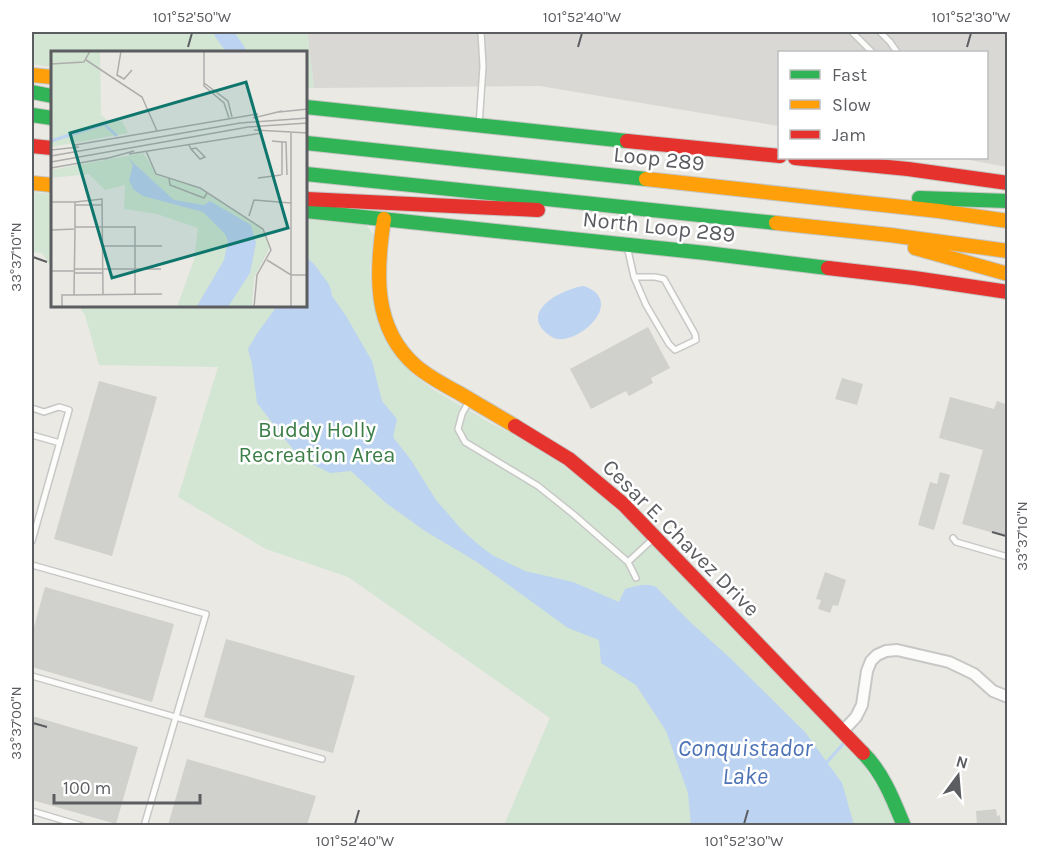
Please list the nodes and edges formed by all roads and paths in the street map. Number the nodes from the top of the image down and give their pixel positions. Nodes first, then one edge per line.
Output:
1 (481, 32) edge
2 (852, 32) edge
3 (880, 32) edge
4 (871, 51) edge
5 (896, 51) edge
6 (32, 75) edge
7 (51, 77) edge
8 (32, 92) edge
9 (51, 96) edge
10 (308, 107) edge
11 (32, 116) edge
12 (51, 118) edge
13 (479, 126) junction
14 (308, 143) edge
15 (32, 146) edge
16 (51, 148) edge
17 (778, 156) edge
18 (818, 159) edge
19 (887, 162) edge
20 (909, 163) edge
21 (308, 174) edge
22 (32, 183) edge
23 (1008, 183) edge
24 (51, 185) edge
25 (752, 189) junction
26 (308, 199) edge
27 (1008, 201) edge
28 (308, 211) edge
29 (673, 213) junction
30 (384, 219) junction
31 (1008, 221) edge
32 (829, 229) junction
33 (626, 244) junction
34 (1008, 251) edge
35 (1008, 274) edge
36 (634, 277) junction
37 (1008, 292) edge
38 (469, 400) junction
39 (32, 408) edge
40 (32, 435) edge
41 (60, 443) junction
42 (655, 537) junction
43 (953, 538) dead end
44 (32, 541) edge
45 (1008, 557) edge
46 (628, 562) junction
47 (32, 565) edge
48 (636, 578) dead end
49 (32, 676) edge
50 (1008, 698) edge
51 (176, 716) junction
52 (843, 731) junction
53 (322, 759) dead end
54 (32, 811) edge
55 (82, 825) edge
56 (144, 825) edge
57 (904, 825) edge

1 - 13 lane
2 - 4 lane
3 - 5 lane
6 - 7 main road
8 - 9 main road
10 - 13 main road
11 - 12 main road
13 - 17 main road
14 - 25 main road, Loop 289
15 - 16 main road
18 - 19 main road
19 - 20 main road
20 - 23 main road
21 - 29 main road
22 - 24 main road
25 - 27 main road
25 - 31 main road, Loop 289
26 - 29 main road
28 - 30 main road, North Loop 289
29 - 32 main road
30 - 33 main road, North Loop 289
30 - 38 main road, Cesar E. Chavez Drive
32 - 34 main road
32 - 35 main road
33 - 36 lane
33 - 37 main road, North Loop 289
36 - 36 lane
38 - 42 main road, Cesar E. Chavez Drive
38 - 46 lane
39 - 41 lane
40 - 41 lane
41 - 44 lane
42 - 46 lane
42 - 52 main road, Cesar E. Chavez Drive
43 - 45 lane
46 - 48 lane
47 - 51 lane
49 - 51 lane
50 - 52 street
51 - 53 lane
51 - 56 lane
52 - 57 main road, Cesar E. Chavez Drive
54 - 55 lane

